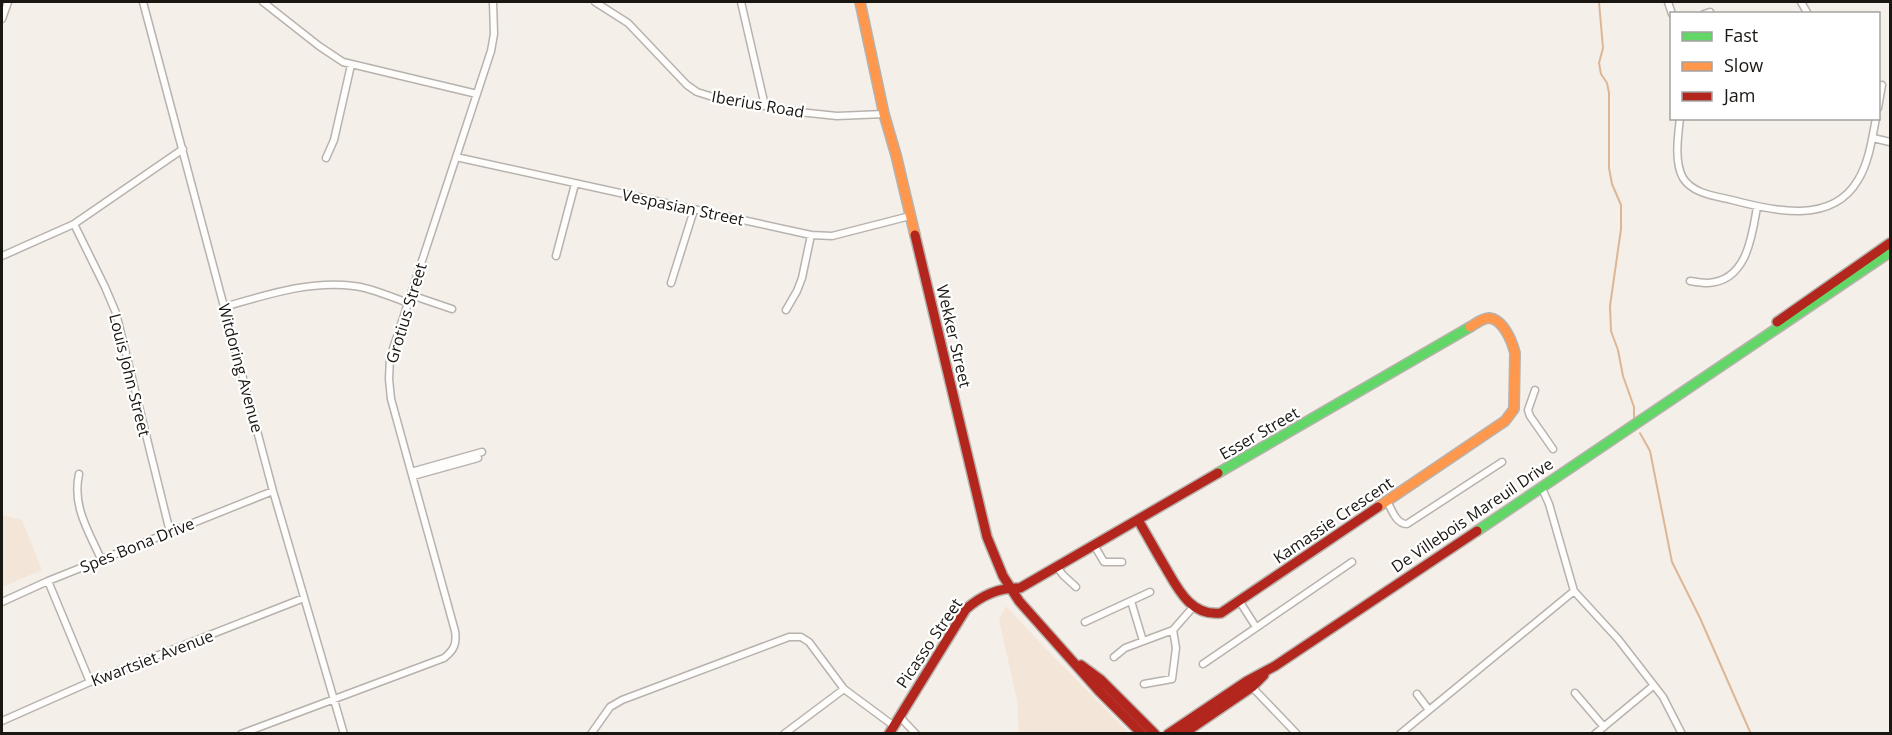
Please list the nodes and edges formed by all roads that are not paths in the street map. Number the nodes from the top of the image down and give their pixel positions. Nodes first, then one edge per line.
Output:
1 (8, 2) edge
2 (144, 2) edge
3 (263, 2) edge
4 (493, 2) edge
5 (596, 2) edge
6 (741, 2) edge
7 (860, 2) edge
8 (2, 19) edge
9 (351, 64) junction
10 (1880, 85) edge
11 (1890, 85) edge
12 (477, 94) junction
13 (765, 106) junction
14 (884, 114) junction
15 (1680, 120) edge
16 (1876, 120) edge
17 (1873, 138) junction
18 (1890, 142) edge
19 (183, 149) junction
20 (456, 157) junction
21 (326, 158) dead end
22 (575, 184) junction
23 (1757, 207) junction
24 (694, 210) junction
25 (910, 216) junction
26 (74, 224) junction
27 (811, 235) junction
28 (1890, 245) edge
29 (1890, 252) edge
30 (2, 256) edge
31 (556, 256) dead end
32 (1690, 282) dead end
33 (671, 283) dead end
34 (411, 295) junction
35 (408, 303) junction
36 (224, 307) junction
37 (452, 309) dead end
38 (786, 310) dead end
39 (1686, 389) junction
40 (1535, 390) dead end
41 (1514, 409) junction
42 (1528, 410) junction
43 (1553, 449) dead end
44 (482, 452) dead end
45 (478, 458) dead end
46 (1502, 462) dead end
47 (79, 474) dead end
48 (412, 474) junction
49 (1541, 486) junction
50 (273, 491) junction
51 (1387, 501) junction
52 (1138, 520) junction
53 (170, 532) junction
54 (1094, 545) junction
55 (101, 560) junction
56 (1122, 562) dead end
57 (1352, 562) dead end
58 (1058, 567) junction
59 (48, 581) junction
60 (1010, 587) junction
61 (1076, 587) dead end
62 (1574, 591) junction
63 (1150, 592) dead end
64 (304, 598) junction
65 (1131, 601) junction
66 (2, 602) edge
67 (1240, 602) junction
68 (1194, 606) junction
69 (1085, 622) dead end
70 (1256, 627) junction
71 (1173, 630) junction
72 (1143, 641) junction
73 (1068, 654) junction
74 (1114, 657) dead end
75 (1203, 664) dead end
76 (90, 682) junction
77 (1144, 684) dead end
78 (1249, 684) junction
79 (1653, 686) junction
80 (844, 690) junction
81 (1575, 693) dead end
82 (1417, 694) dead end
83 (334, 699) junction
84 (1429, 710) junction
85 (900, 717) junction
86 (2, 721) edge
87 (1604, 727) junction
88 (891, 730) edge
89 (241, 734) edge
90 (345, 734) edge
91 (591, 734) edge
92 (784, 734) edge
93 (916, 734) edge
94 (1142, 734) edge
95 (1155, 734) edge
96 (1168, 734) edge
97 (1183, 734) edge
98 (1297, 734) edge
99 (1401, 734) edge
100 (1595, 734) edge
101 (1682, 734) edge

1 - 8 street
2 - 19 street, Witdoring Avenue
3 - 9 street
4 - 12 street, Grotius Street
5 - 13 street, Iberius Road
6 - 13 street
7 - 14 street, Wekker Street
9 - 12 street
9 - 21 street
10 - 11 street
12 - 20 street, Grotius Street
13 - 14 street, Iberius Road
14 - 25 street, Wekker Street
15 - 23 street
16 - 17 street
17 - 18 street
17 - 23 street
19 - 26 street
19 - 36 street, Witdoring Avenue
20 - 22 street, Vespasian Street
20 - 34 street, Grotius Street
22 - 24 street, Vespasian Street
22 - 31 street
23 - 32 street
24 - 27 street, Vespasian Street
24 - 33 street
25 - 27 street, Vespasian Street
25 - 60 street, Wekker Street
26 - 30 street
26 - 53 street, Louis John Street
27 - 38 street
28 - 39 street, De Villebois Mareuil Drive
29 - 39 street, De Villebois Mareuil Drive
34 - 35 street, Grotius Street
34 - 37 street
35 - 36 street
35 - 48 street, Grotius Street
36 - 50 street, Witdoring Avenue
39 - 49 street, De Villebois Mareuil Drive
40 - 42 street
41 - 42 street
41 - 51 street, Kamassie Crescent
41 - 52 street, Esser Street
42 - 43 street
44 - 48 street
45 - 48 street
46 - 51 street
47 - 55 street
48 - 83 street, Grotius Street
49 - 62 street
49 - 78 street, De Villebois Mareuil Drive
50 - 53 street, Spes Bona Drive
50 - 64 street, Witdoring Avenue
51 - 67 street, Kamassie Crescent
52 - 54 street, Esser Street
52 - 68 street
53 - 55 street, Spes Bona Drive
54 - 56 street
54 - 58 street, Esser Street
55 - 59 street, Spes Bona Drive
57 - 70 street
58 - 60 street, Esser Street
58 - 61 street
59 - 66 street, Spes Bona Drive
59 - 76 street
60 - 73 street, Wekker Street
60 - 85 street, Picasso Street
62 - 79 street
62 - 84 street
63 - 65 street
64 - 76 street, Kwartsiet Avenue
64 - 83 street, Witdoring Avenue
65 - 69 street
65 - 72 street
67 - 68 street, Kamassie Crescent
67 - 70 street
68 - 71 street
70 - 75 street
71 - 72 street
71 - 77 street
72 - 74 street
73 - 94 street, Wekker Street
73 - 95 street, Wekker Street
76 - 86 street, Kwartsiet Avenue
78 - 96 street, De Villebois Mareuil Drive
78 - 97 street, De Villebois Mareuil Drive
78 - 98 street
79 - 87 street
79 - 101 street
80 - 88 street
80 - 91 street
80 - 92 street
81 - 87 street
82 - 84 street
83 - 89 street
83 - 90 street, Witdoring Avenue
84 - 99 street
85 - 88 street, Picasso Street
85 - 93 street
87 - 100 street

